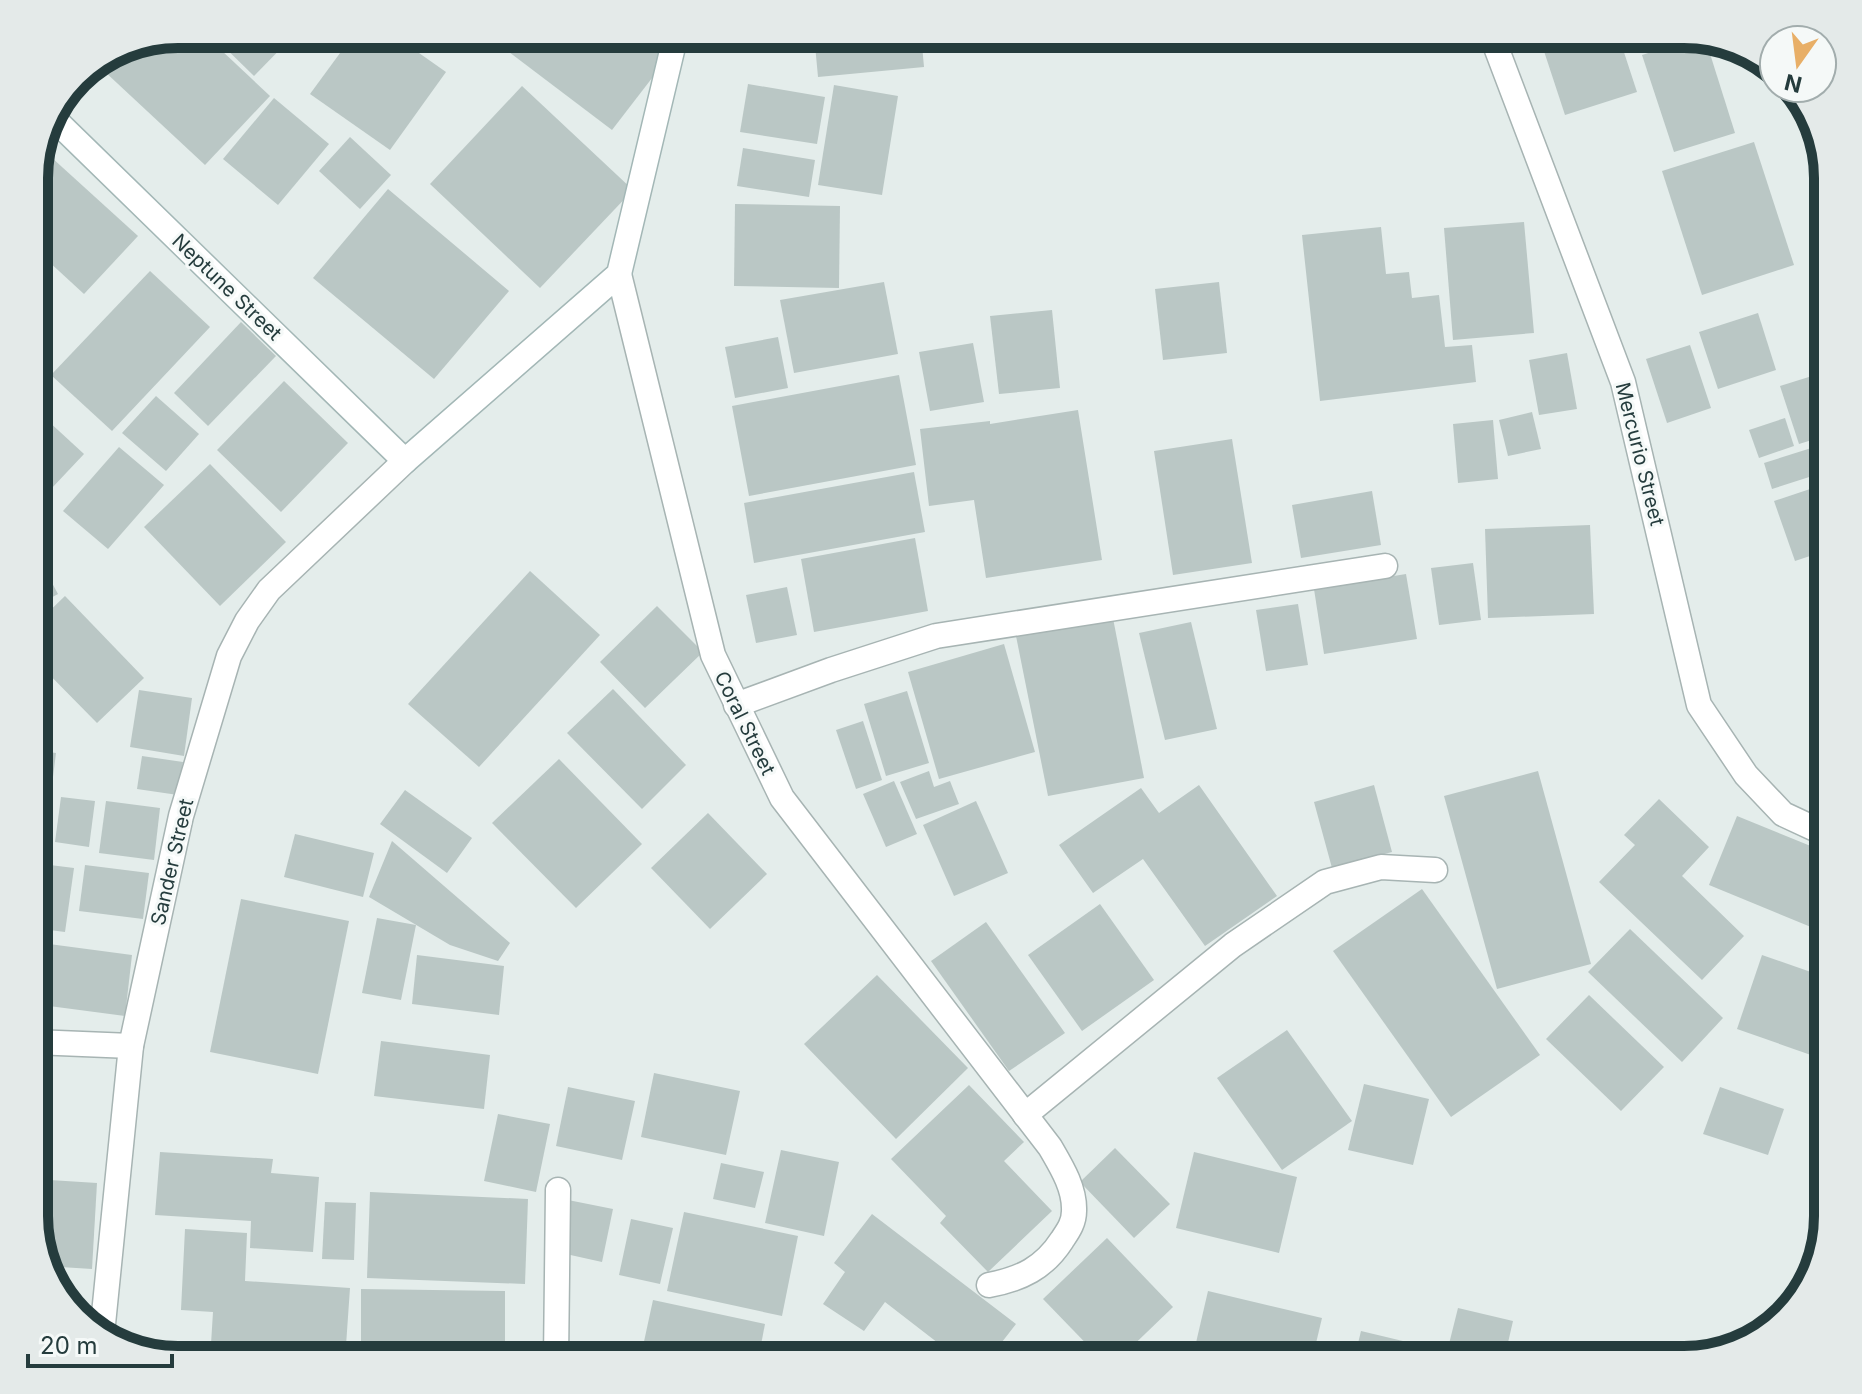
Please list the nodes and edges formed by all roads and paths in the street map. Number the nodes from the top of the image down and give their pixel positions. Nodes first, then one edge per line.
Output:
1 (673, 48) edge
2 (1496, 48) edge
3 (59, 124) edge
4 (619, 274) junction
5 (405, 461) junction
6 (1385, 566) dead end
7 (736, 705) junction
8 (1814, 828) edge
9 (1435, 870) dead end
10 (48, 1043) edge
11 (131, 1046) junction
12 (1025, 1115) junction
13 (558, 1190) dead end
14 (989, 1285) dead end
15 (103, 1322) edge
16 (556, 1346) edge

1 - 4 street, Coral Street
2 - 8 street, Mercurio Street
3 - 5 street, Neptune Street
4 - 5 street, Sander Street
4 - 7 street, Coral Street
5 - 11 street, Sander Street
6 - 7 street
7 - 12 street, Coral Street
9 - 12 street
10 - 11 street
11 - 15 street, Sander Street
12 - 14 street, Coral Street
13 - 16 street

